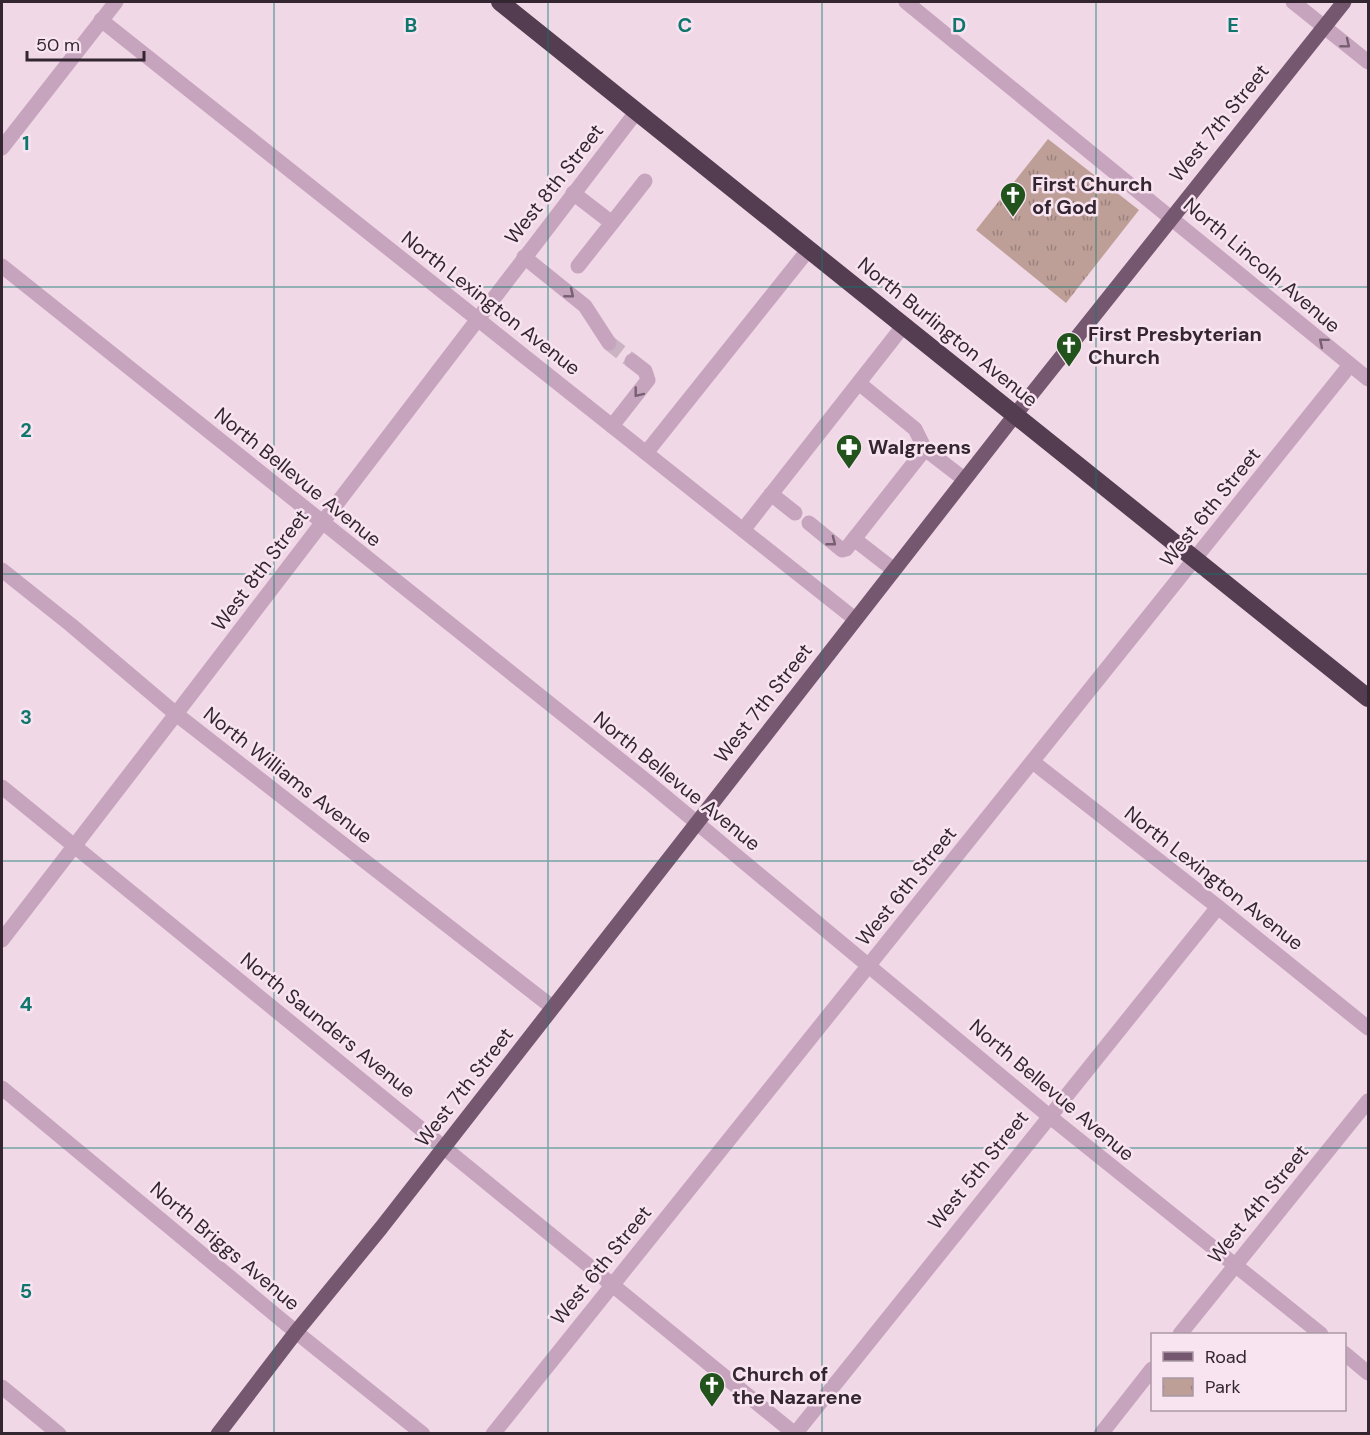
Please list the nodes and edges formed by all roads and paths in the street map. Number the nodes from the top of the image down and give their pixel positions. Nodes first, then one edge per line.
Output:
1 (116, 2) edge
2 (500, 2) edge
3 (906, 2) edge
4 (1293, 2) edge
5 (1344, 2) edge
6 (101, 20) junction
7 (1324, 27) junction
8 (1368, 62) edge
9 (637, 111) junction
10 (2, 148) edge
11 (645, 181) dead end
12 (573, 193) junction
13 (1171, 216) junction
14 (612, 223) junction
15 (809, 249) junction
16 (524, 257) junction
17 (2, 266) edge
18 (578, 266) dead end
19 (476, 318) junction
20 (904, 325) junction
21 (609, 342) tunnel mouth
22 (632, 361) tunnel mouth
23 (1350, 365) junction
24 (1368, 379) edge
25 (860, 384) dead end
26 (1015, 415) junction
27 (612, 426) junction
28 (925, 449) junction
29 (646, 453) junction
30 (964, 480) junction
31 (771, 494) junction
32 (795, 513) dead end
33 (322, 523) junction
34 (809, 523) dead end
35 (742, 530) junction
36 (854, 539) junction
37 (1195, 560) junction
38 (2, 570) edge
39 (894, 570) junction
40 (855, 619) junction
41 (1368, 698) edge
42 (176, 714) junction
43 (1033, 762) junction
44 (2, 787) edge
45 (696, 823) junction
46 (74, 845) junction
47 (1218, 906) junction
48 (2, 940) edge
49 (869, 965) junction
50 (552, 1007) junction
51 (1368, 1028) edge
52 (2, 1088) edge
53 (1368, 1101) edge
54 (1049, 1116) junction
55 (444, 1146) junction
56 (1235, 1266) junction
57 (613, 1284) junction
58 (296, 1332) junction
59 (1182, 1333) edge
60 (1319, 1333) edge
61 (1346, 1355) edge
62 (1151, 1370) edge
63 (1368, 1372) edge
64 (2, 1387) edge
65 (58, 1434) edge
66 (218, 1434) edge
67 (423, 1434) edge
68 (493, 1434) edge
69 (795, 1434) edge
70 (1101, 1434) edge

1 - 6 street
2 - 9 highway, North Burlington Avenue
3 - 13 street, North Lincoln Avenue
4 - 7 street
5 - 7 main road, West 7th Street
6 - 10 street
6 - 19 street, North Lexington Avenue
7 -> 8 street
7 - 13 main road, West 7th Street
9 - 12 street, West 8th Street
9 - 15 highway, North Burlington Avenue
11 - 14 street
12 - 14 street
12 - 16 street, West 8th Street
23 -> 13 street, North Lincoln Avenue
13 - 26 main road, West 7th Street
14 - 18 street
15 - 20 highway, North Burlington Avenue
15 - 29 street
16 - 19 street, West 8th Street
16 -> 21 street
17 - 33 street, North Bellevue Avenue
19 - 27 street, North Lexington Avenue
19 - 33 street, West 8th Street
20 - 26 highway, North Burlington Avenue
20 - 31 street
22 -> 27 street
23 - 24 street, North Lincoln Avenue
23 - 37 street, West 6th Street
25 - 28 street
26 - 30 main road, West 7th Street
26 - 37 highway, North Burlington Avenue
27 - 29 street, North Lexington Avenue
28 - 30 street
28 - 36 street
29 - 35 street, North Lexington Avenue
30 - 39 main road, West 7th Street
31 - 32 street
31 - 35 street
33 - 42 street, West 8th Street
33 - 45 street, North Bellevue Avenue
34 -> 36 street
35 - 40 street, North Lexington Avenue
36 - 39 street
37 - 41 highway, North Burlington Avenue
37 - 43 street, West 6th Street
38 - 42 street, North Williams Avenue
39 - 40 main road, West 7th Street
40 - 45 main road, West 7th Street
42 - 46 street, West 8th Street
42 - 50 street, North Williams Avenue
43 - 47 street, North Lexington Avenue
43 - 49 street, West 6th Street
44 - 46 street, North Saunders Avenue
45 - 49 street, North Bellevue Avenue
45 - 50 main road, West 7th Street
46 - 48 street, West 8th Street
46 - 55 street, North Saunders Avenue
47 - 51 street, North Lexington Avenue
47 - 54 street, West 5th Street
49 - 54 street, North Bellevue Avenue
49 - 57 street, West 6th Street
50 - 55 main road, West 7th Street
52 - 58 street, North Briggs Avenue
53 - 56 street, West 4th Street
54 - 56 street, North Bellevue Avenue
54 - 69 street, West 5th Street
55 - 57 street, North Saunders Avenue
55 - 58 main road, West 7th Street
56 - 59 street, West 4th Street
56 - 60 street, North Bellevue Avenue
57 - 68 street, West 6th Street
57 - 69 street, North Saunders Avenue
58 - 66 main road, West 7th Street
58 - 67 street, North Briggs Avenue
61 - 63 street
62 - 70 street
64 - 65 street

